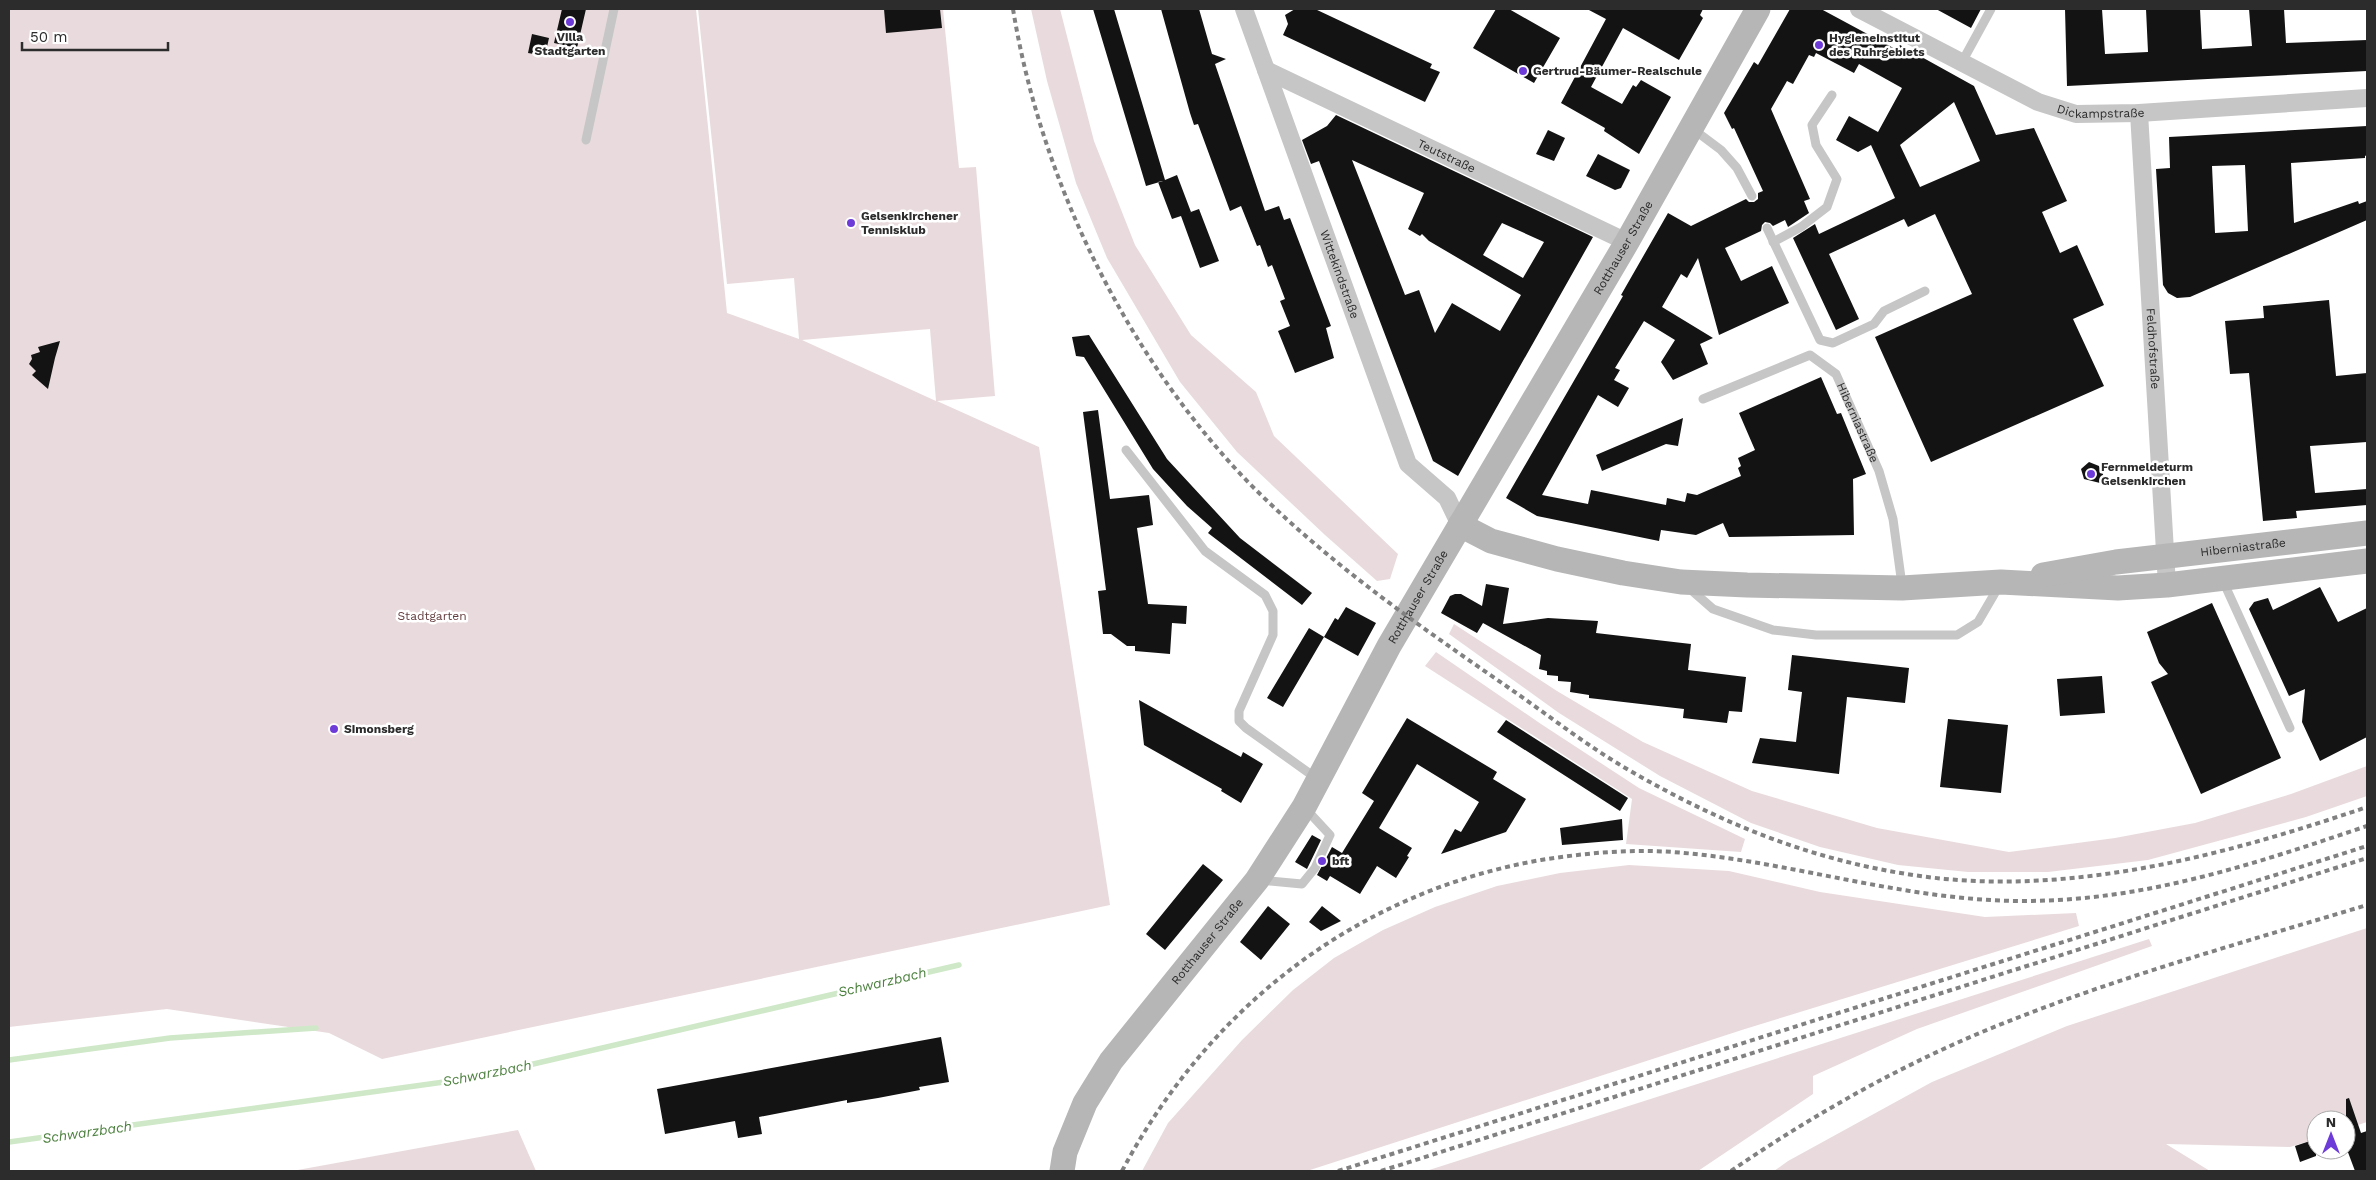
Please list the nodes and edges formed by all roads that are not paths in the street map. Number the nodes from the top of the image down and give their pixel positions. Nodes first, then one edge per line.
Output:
1 (614, 9) edge
2 (1244, 9) edge
3 (1758, 9) edge
4 (1858, 9) edge
5 (1991, 9) edge
6 (1962, 62) junction
7 (1266, 70) junction
8 (1832, 95) dead end
9 (2367, 98) edge
10 (2139, 113) junction
11 (1691, 128) junction
12 (586, 140) dead end
13 (1752, 196) dead end
14 (1767, 228) dead end
15 (1627, 242) junction
16 (1773, 242) junction
17 (1925, 291) dead end
18 (1703, 399) dead end
19 (1126, 450) dead end
20 (1460, 525) junction
21 (2367, 533) edge
22 (2165, 556) junction
23 (2367, 561) edge
24 (2223, 578) junction
25 (1681, 582) junction
26 (2001, 582) junction
27 (2166, 585) junction
28 (1902, 588) junction
29 (2290, 728) dead end
30 (1318, 780) junction
31 (1304, 807) junction
32 (1257, 880) junction
33 (1062, 1171) edge

1 - 12 lane
2 - 7 street, Wittekindstraße
3 - 11 main road, Rotthauser Straße
4 - 6 street, Dickampstraße
5 - 6 lane
6 - 10 street, Dickampstraße
7 - 15 street, Teutstraße
7 - 20 street, Wittekindstraße
8 - 16 lane
9 - 10 street, Dickampstraße
10 - 22 street, Feldhofstraße
11 - 13 lane
11 - 15 main road, Rotthauser Straße
14 - 16 lane
15 - 20 main road, Rotthauser Straße
16 - 17 lane
18 - 28 lane, Hiberniastraße
19 - 30 lane
20 - 25 main road, Hiberniastraße
20 - 30 main road, Rotthauser Straße
21 - 22 main road, Hiberniastraße
22 - 26 main road, Hiberniastraße
22 - 27 street, Feldhofstraße
23 - 24 main road, Hiberniastraße
24 - 27 main road, Hiberniastraße
24 - 29 lane
25 - 26 lane, Hiberniastraße
25 - 28 main road, Hiberniastraße
26 - 27 main road, Hiberniastraße
26 - 28 main road, Hiberniastraße
30 - 31 main road, Rotthauser Straße
31 - 32 main road, Rotthauser Straße
31 - 32 lane
32 - 33 main road, Rotthauser Straße

